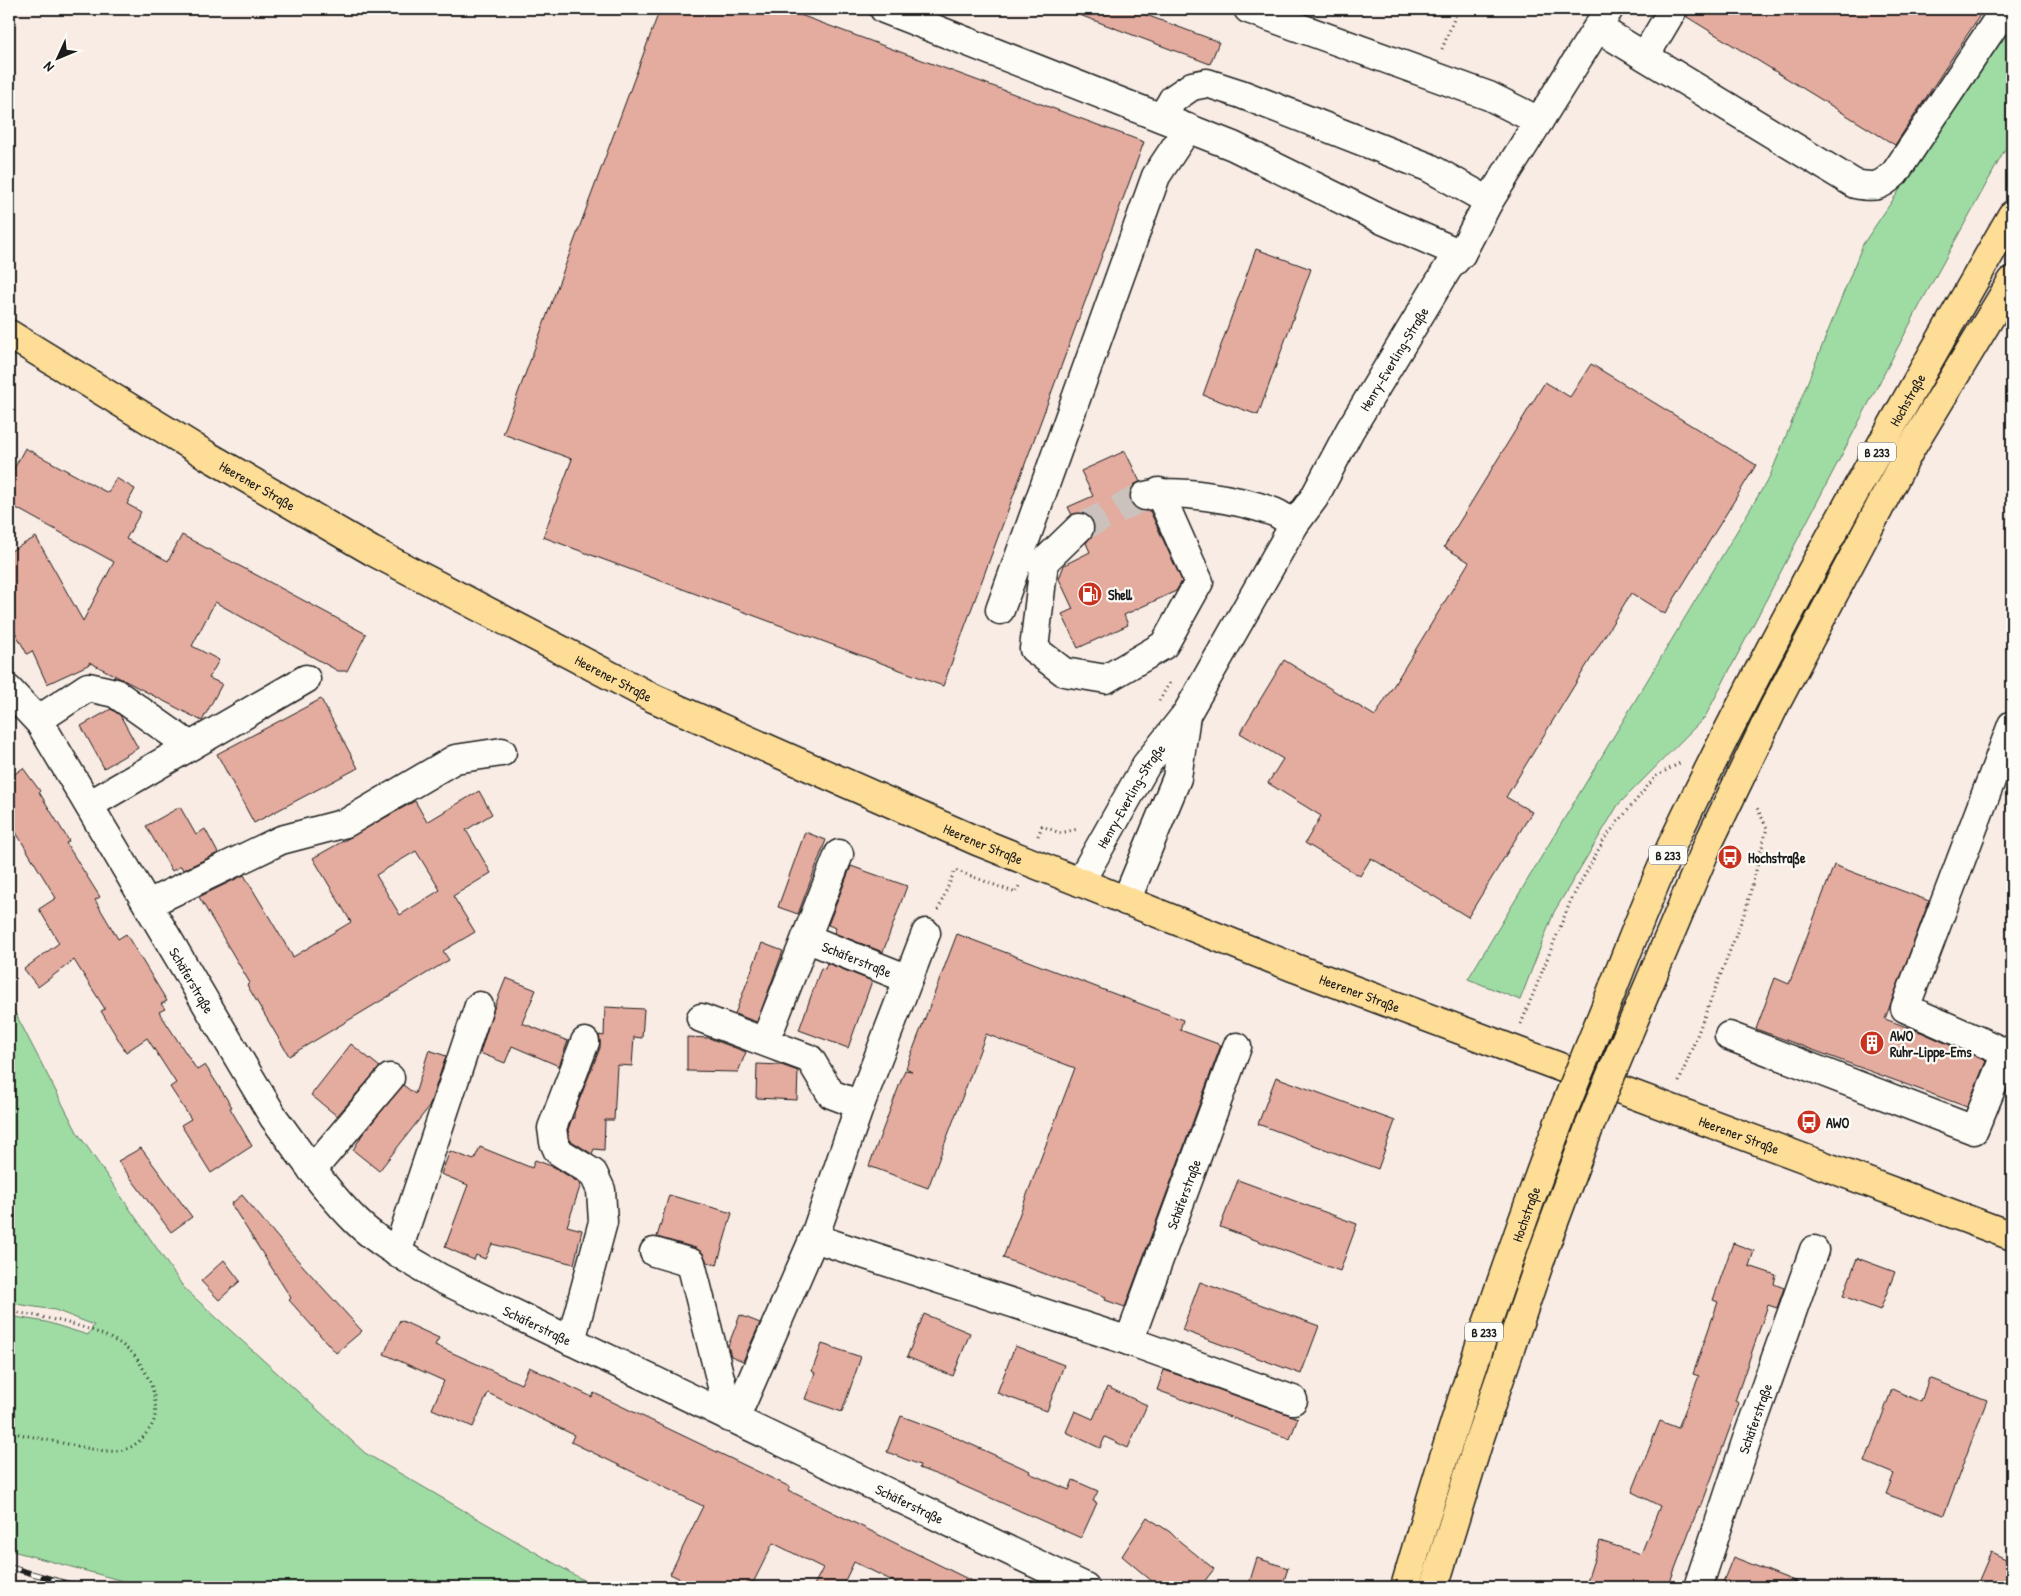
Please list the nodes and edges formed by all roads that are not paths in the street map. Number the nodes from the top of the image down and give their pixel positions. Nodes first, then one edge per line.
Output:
1 (884, 9) edge
2 (1248, 9) edge
3 (1673, 9) edge
4 (2005, 9) edge
5 (1604, 18) edge
6 (1645, 56) junction
7 (1162, 118) junction
8 (1539, 122) junction
9 (1188, 128) junction
10 (1489, 201) junction
11 (2012, 215) edge
12 (1460, 254) junction
13 (2012, 280) edge
14 (9, 334) edge
15 (1294, 525) junction
16 (1078, 528) tunnel mouth
17 (1000, 610) dead end
18 (306, 679) dead end
19 (9, 690) edge
20 (1187, 713) junction
21 (38, 720) junction
22 (2012, 725) edge
23 (190, 746) junction
24 (502, 752) dead end
25 (89, 805) junction
26 (839, 854) dead end
27 (1080, 882) junction
28 (1126, 901) junction
29 (148, 904) junction
30 (926, 933) road end
31 (806, 938) junction
32 (908, 979) junction
33 (479, 1006) dead end
34 (701, 1018) dead end
35 (772, 1024) dead end
36 (1729, 1036) dead end
37 (585, 1042) dead end
38 (1237, 1047) dead end
39 (390, 1078) dead end
40 (860, 1105) junction
41 (312, 1170) junction
42 (2012, 1236) edge
43 (814, 1238) junction
44 (1814, 1250) dead end
45 (397, 1252) junction
46 (654, 1252) dead end
47 (571, 1341) junction
48 (1129, 1341) junction
49 (1293, 1400) dead end
50 (733, 1418) junction
51 (1085, 1587) edge
52 (1405, 1587) edge
53 (1434, 1587) edge
54 (1698, 1587) edge

1 - 7 street
2 - 8 street
3 - 6 street
4 - 6 street
5 - 6 street
5 - 8 street, Henry-Everling-Straße
7 - 9 street
7 - 10 street
8 - 10 street, Henry-Everling-Straße
9 - 12 street
9 - 17 street
10 - 12 street, Henry-Everling-Straße
11 - 52 main road, Hochstraße / B 233, bridge
12 - 15 street, Henry-Everling-Straße
13 - 53 main road, B 233, bridge
14 - 27 main road, Heerener Straße
15 - 16 street
15 - 20 street, Henry-Everling-Straße
18 - 23 street
19 - 21 street, Schäferstraße
20 - 27 street, Henry-Everling-Straße
20 - 28 street, Henry-Everling-Straße
21 - 23 street
21 - 25 street, Schäferstraße
22 - 36 street
23 - 25 street
24 - 29 street
25 - 29 street, Schäferstraße
26 - 31 street, Schäferstraße
27 - 28 main road, Heerener Straße
28 - 42 main road, Heerener Straße
29 - 41 street, Schäferstraße
30 - 32 street, Schäferstraße
31 - 32 street, Schäferstraße
31 - 35 street, Schäferstraße
32 - 40 street, Schäferstraße
33 - 45 street
34 - 40 street
37 - 47 street
38 - 48 street, Schäferstraße
39 - 41 street
40 - 43 street, Schäferstraße
41 - 45 street, Schäferstraße
43 - 48 street
43 - 50 street, Schäferstraße
44 - 54 street, Schäferstraße
45 - 47 street, Schäferstraße
46 - 50 street
47 - 50 street, Schäferstraße
48 - 49 street
50 - 51 street, Schäferstraße

